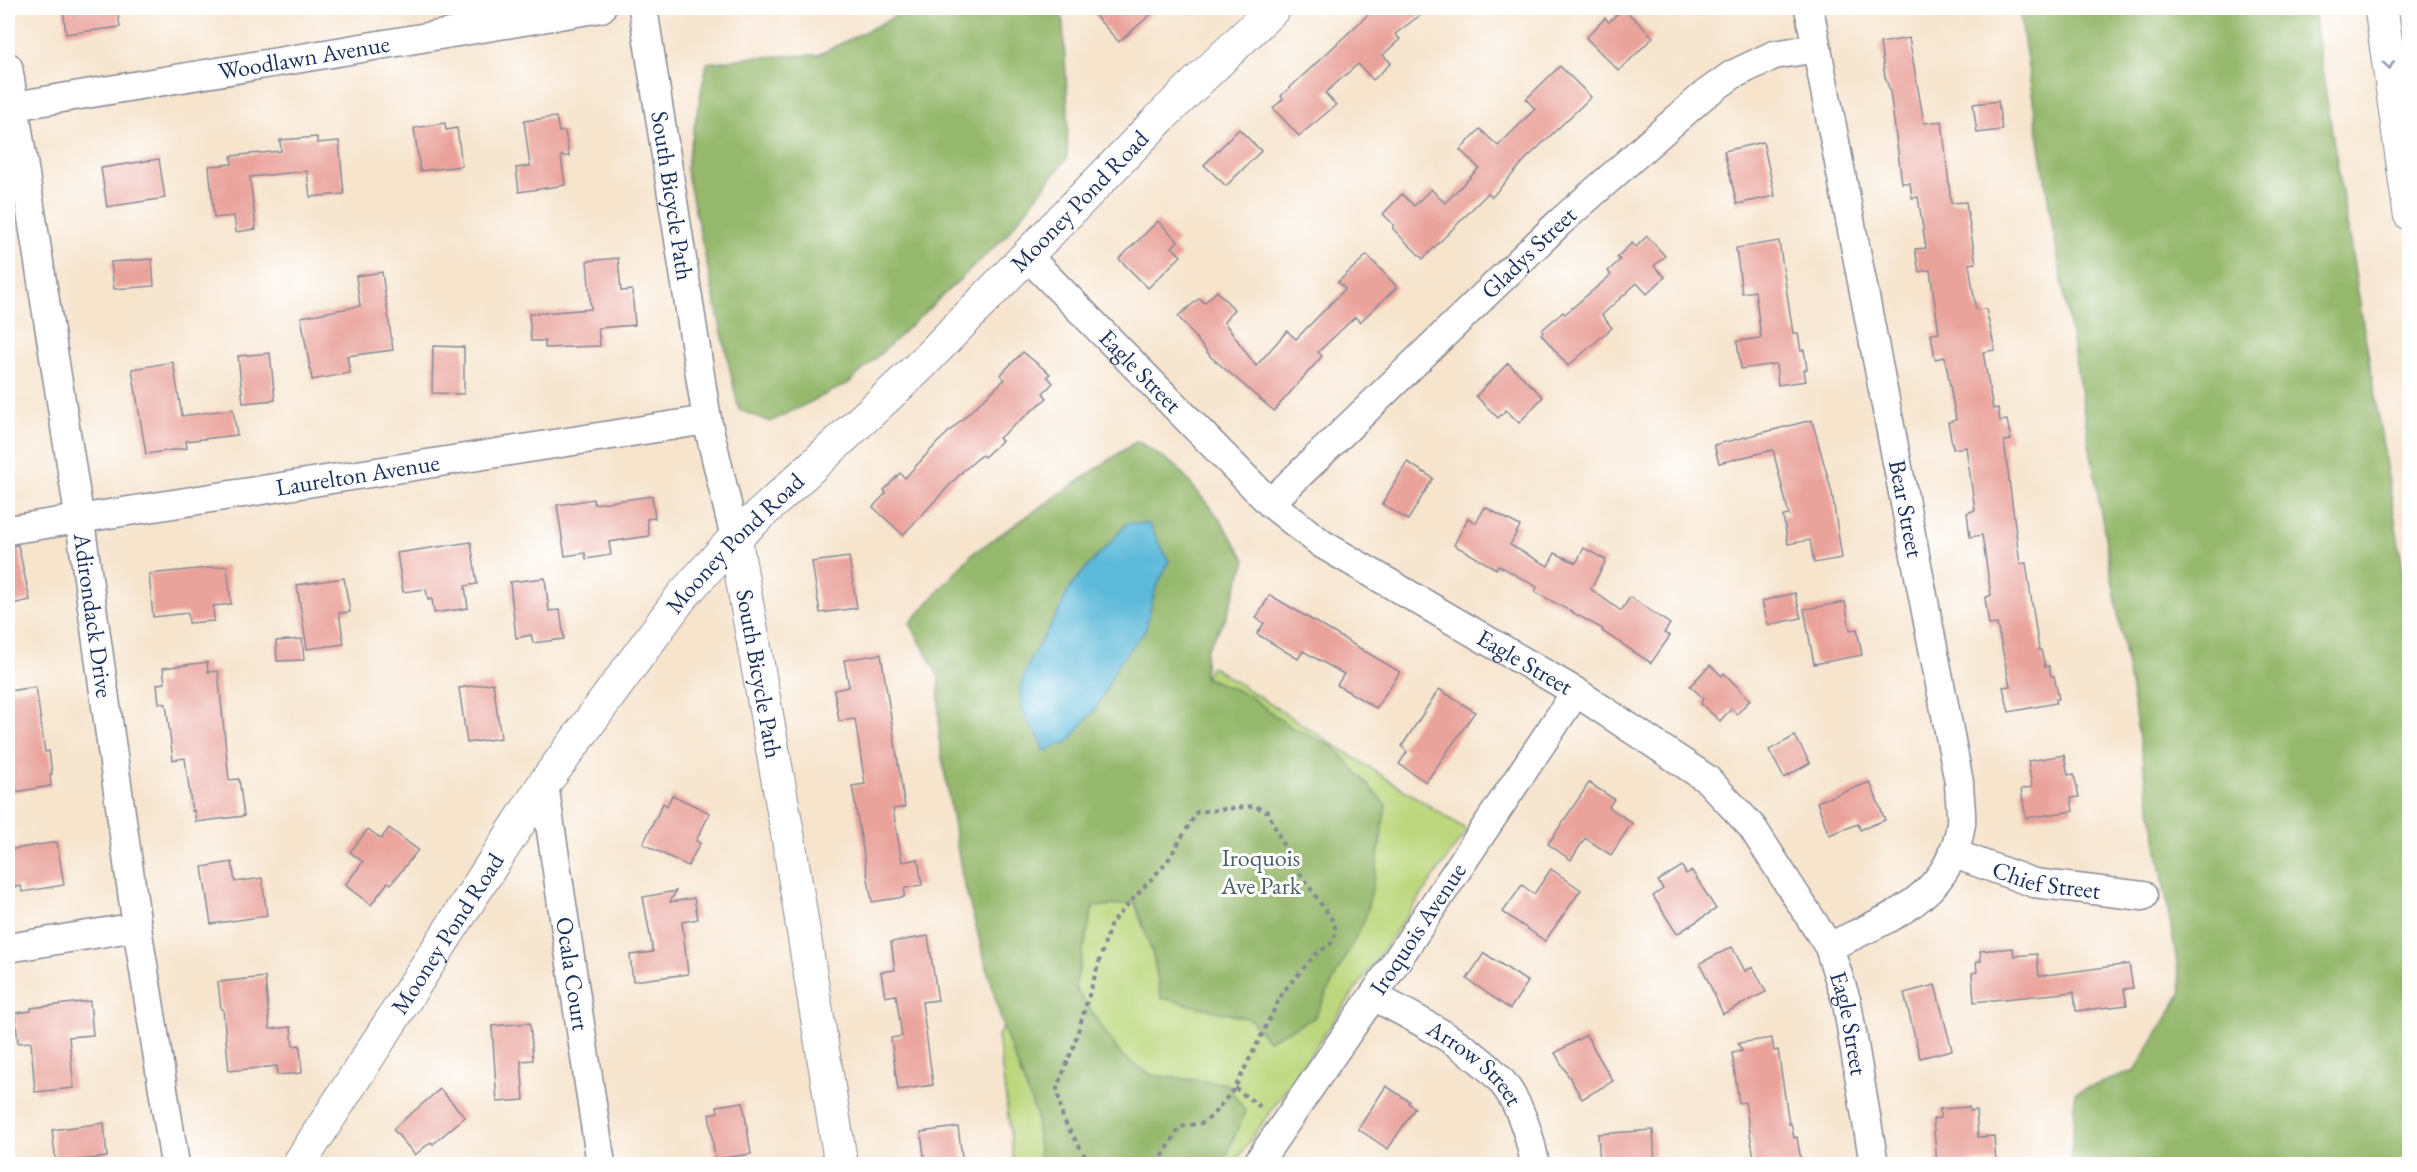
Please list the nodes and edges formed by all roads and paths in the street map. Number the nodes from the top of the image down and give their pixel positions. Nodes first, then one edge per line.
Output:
1 (601, 8) edge
2 (643, 8) edge
3 (1274, 8) edge
4 (1809, 8) edge
5 (2381, 8) edge
6 (1817, 48) junction
7 (8, 66) edge
8 (10, 106) edge
9 (2409, 214) edge
10 (1028, 257) junction
11 (707, 420) junction
12 (1270, 503) junction
13 (80, 520) junction
14 (8, 530) edge
15 (735, 538) junction
16 (1576, 692) junction
17 (544, 784) junction
18 (1952, 853) junction
19 (2143, 896) dead end
20 (137, 927) junction
21 (1829, 947) junction
22 (8, 948) edge
23 (1373, 996) junction
24 (1235, 1088) junction
25 (1285, 1124) junction
26 (175, 1164) edge
27 (299, 1164) edge
28 (601, 1164) edge
29 (841, 1164) edge
30 (1090, 1164) edge
31 (1152, 1164) edge
32 (1257, 1164) edge
33 (1535, 1164) edge
34 (1874, 1164) edge

1 - 8 street, Woodlawn Avenue
2 - 11 street, South Bicycle Path
3 - 10 main road, Mooney Pond Road
4 - 6 street, Bear Street
5 -> 9 main road
6 - 12 street, Gladys Street
6 - 18 street, Bear Street
7 - 8 street, Adirondack Drive
8 - 13 street, Adirondack Drive
10 - 12 street, Eagle Street
10 - 15 main road, Mooney Pond Road
11 - 13 street, Laurelton Avenue
11 - 15 street, South Bicycle Path
12 - 16 street, Eagle Street
13 - 14 street, Laurelton Avenue
13 - 20 street, Adirondack Drive
15 - 17 main road, Mooney Pond Road
15 - 29 main road, South Bicycle Path
16 - 21 street, Eagle Street
16 - 23 street, Iroquois Avenue
17 - 27 main road, Mooney Pond Road
17 - 28 street, Ocala Court
18 - 19 street, Chief Street
18 - 21 street, Bear Street
20 - 22 street
20 - 26 street, Adirondack Drive
21 - 34 street, Eagle Street
23 - 25 street, Iroquois Avenue
23 - 33 street, Arrow Street
24 - 25 path
24 - 30 path
24 - 31 path
25 - 32 street, Iroquois Avenue

